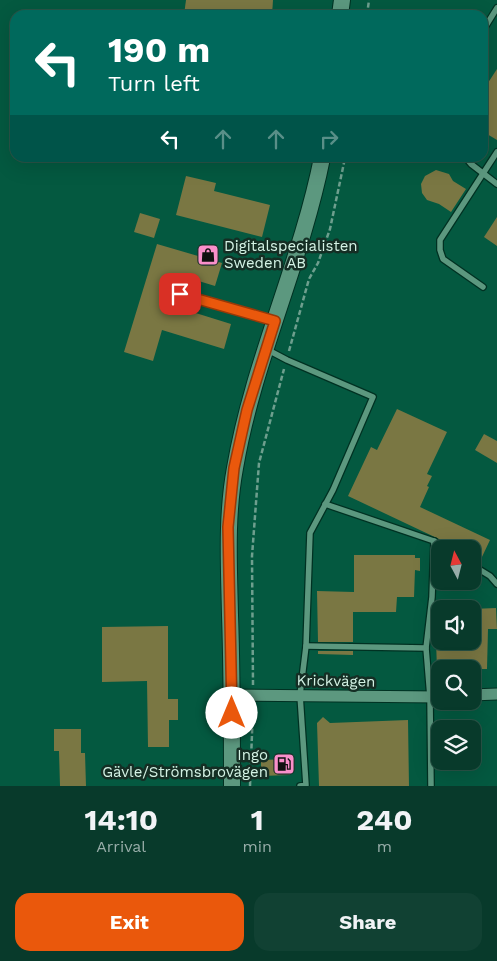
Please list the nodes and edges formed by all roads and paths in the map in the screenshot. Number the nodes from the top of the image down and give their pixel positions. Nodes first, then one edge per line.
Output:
1 (497, 8) edge
2 (488, 22) edge
3 (497, 152) edge
4 (321, 162) edge
5 (345, 162) edge
6 (470, 162) edge
7 (483, 174) junction
8 (497, 184) edge
9 (483, 287) dead end
10 (180, 294) dead end
11 (275, 321) junction
12 (266, 348) junction
13 (287, 360) junction
14 (325, 504) junction
15 (431, 540) edge
16 (481, 570) edge
17 (497, 584) edge
18 (432, 590) edge
19 (306, 646) junction
20 (426, 648) junction
21 (431, 675) edge
22 (254, 694) junction
23 (497, 694) edge
24 (232, 695) junction
25 (300, 695) junction
26 (481, 695) edge
27 (431, 697) edge
28 (434, 710) edge
29 (232, 786) edge
30 (250, 786) edge
31 (300, 786) edge
32 (431, 786) edge

1 - 2 lane
3 - 7 lane
4 - 11 main road
5 - 13 path
6 - 7 lane
7 - 8 lane
7 - 9 lane
10 - 11 lane
11 - 12 main road
12 - 13 lane
12 - 24 main road
13 - 14 lane
13 - 22 path
14 - 15 lane
14 - 19 lane
16 - 17 lane
18 - 20 lane
19 - 20 lane
19 - 25 lane
20 - 21 lane
22 - 24 street, Krickvägen
22 - 25 street, Krickvägen
22 - 30 path
23 - 26 street
24 - 29 main road
25 - 27 street, Krickvägen
25 - 31 lane
28 - 32 lane

